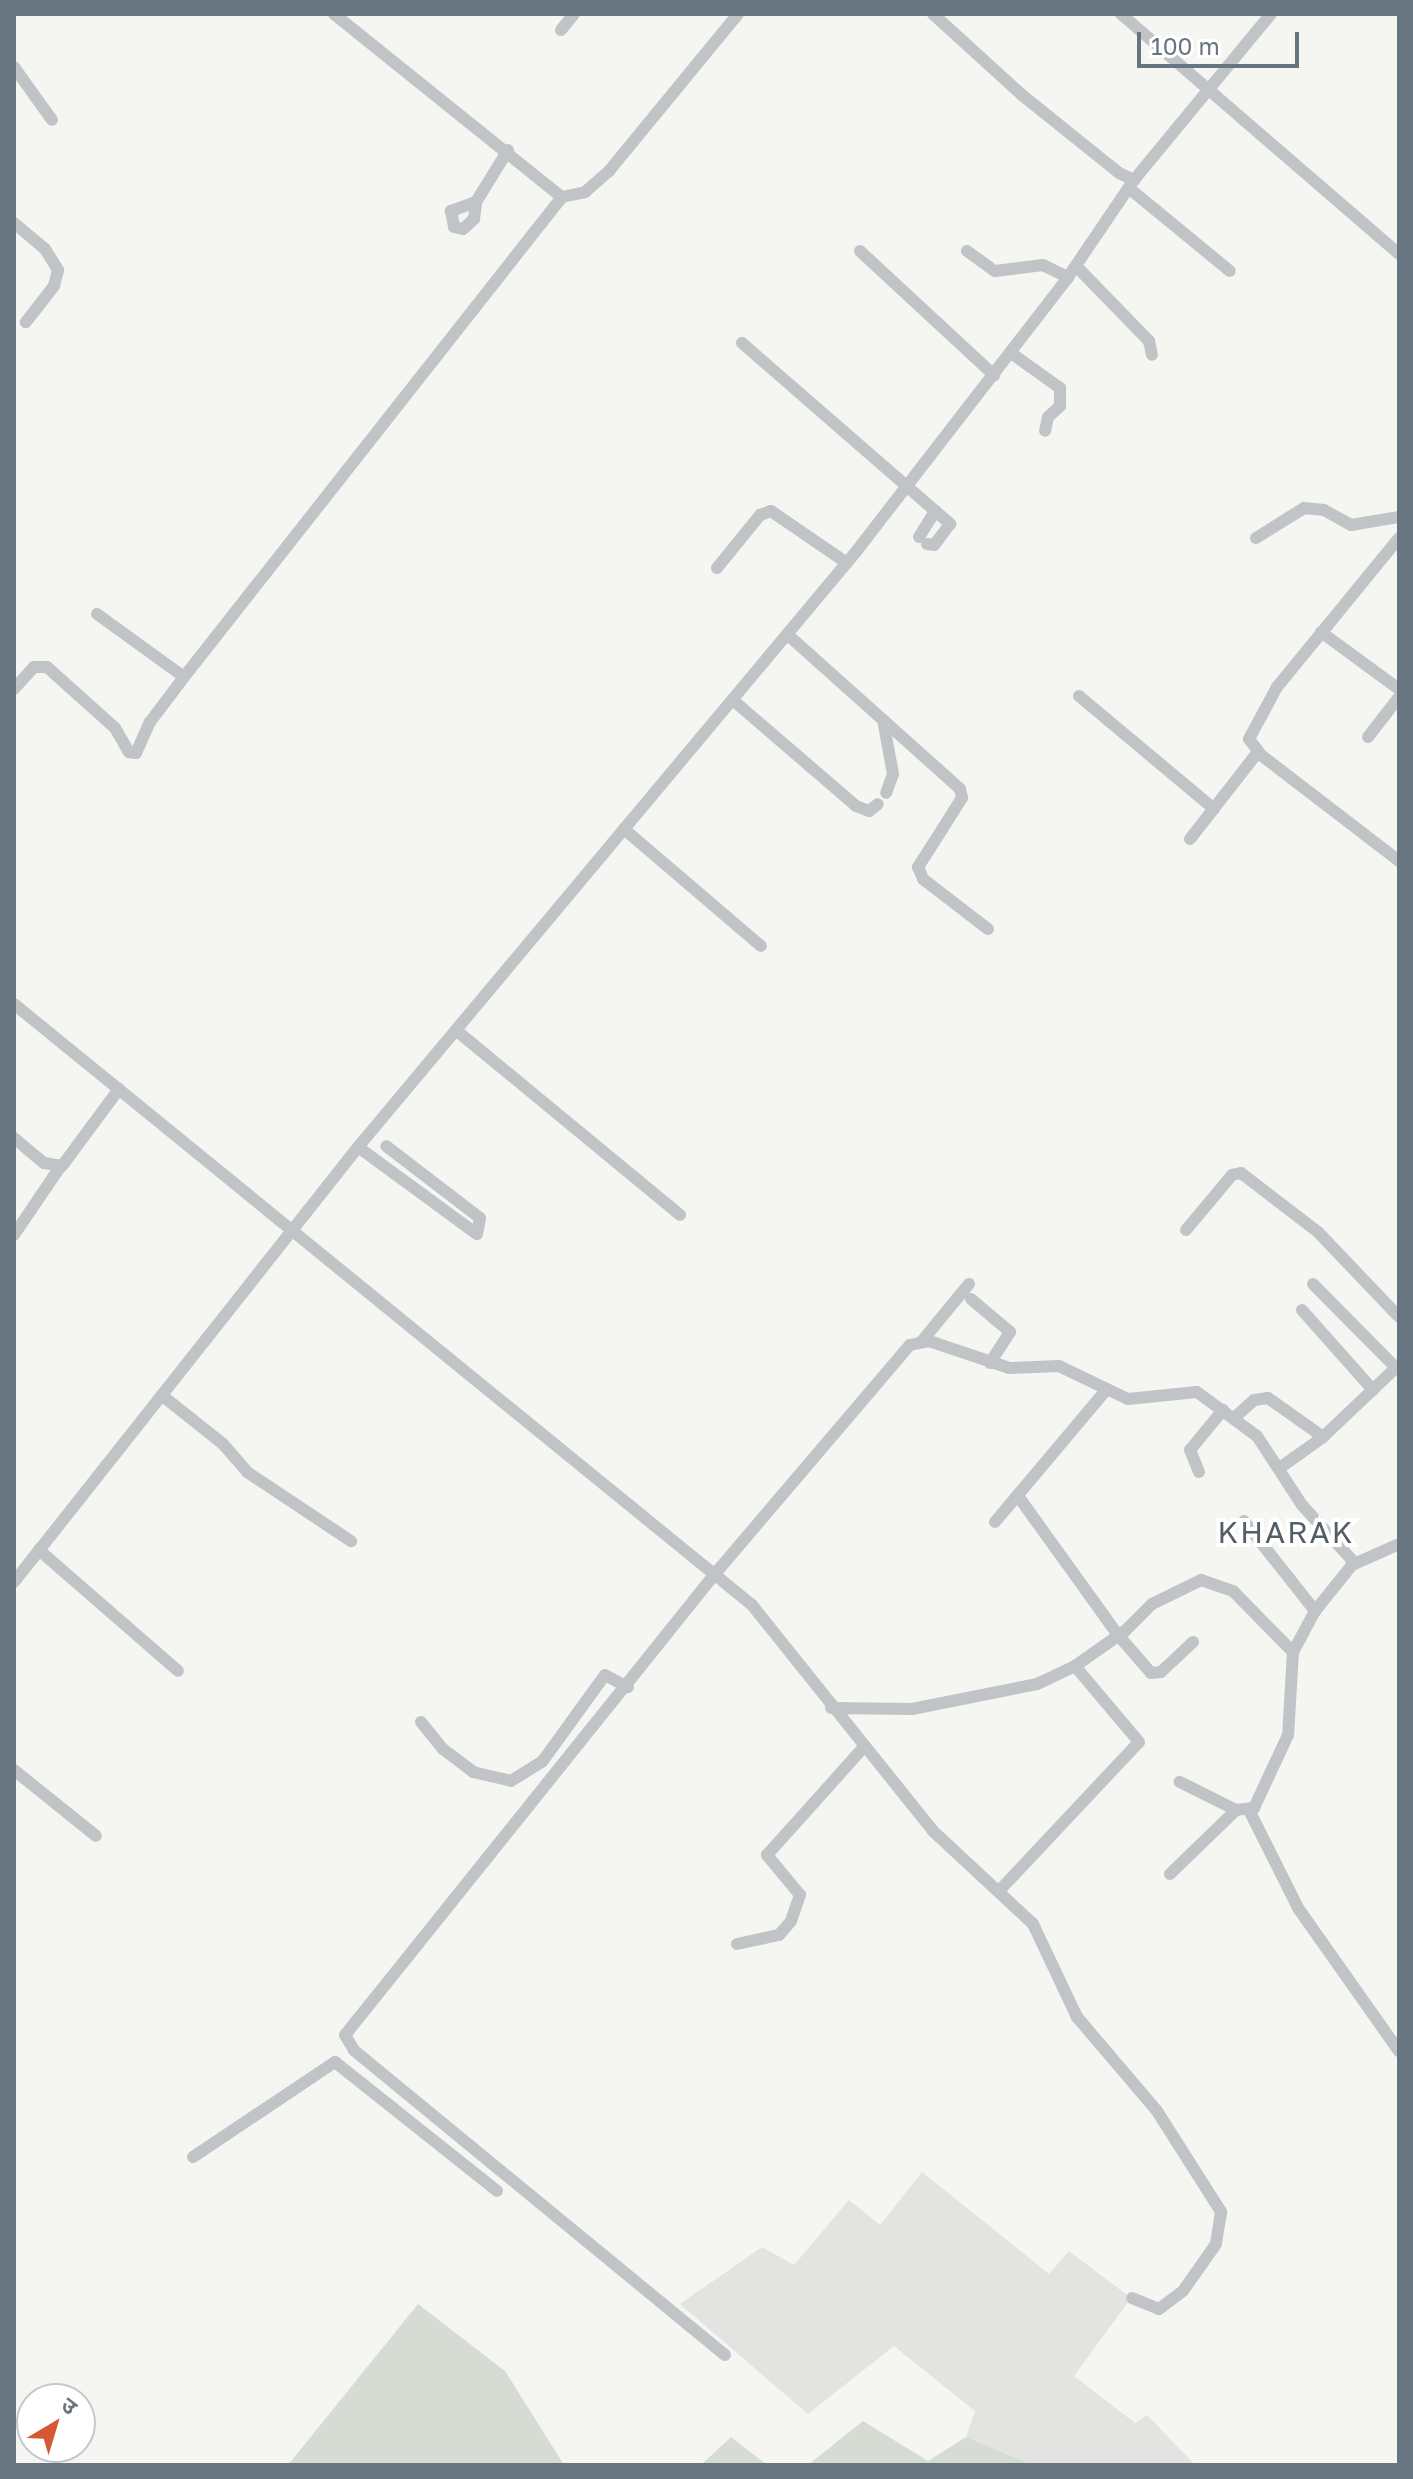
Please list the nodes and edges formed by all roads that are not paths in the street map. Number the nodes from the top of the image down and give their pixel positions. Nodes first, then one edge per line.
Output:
1 (334, 14) edge
2 (574, 14) edge
3 (738, 14) edge
4 (933, 14) edge
5 (1121, 14) edge
6 (1271, 14) edge
7 (561, 30) dead end
8 (14, 67) edge
9 (1209, 91) junction
10 (52, 120) dead end
11 (508, 150) junction
12 (1132, 184) junction
13 (562, 197) junction
14 (476, 202) dead end
15 (14, 223) edge
16 (860, 251) dead end
17 (967, 251) dead end
18 (1399, 254) edge
19 (1072, 271) junction
20 (1230, 271) dead end
21 (26, 322) dead end
22 (742, 343) dead end
23 (1011, 353) junction
24 (1152, 355) dead end
25 (994, 375) junction
26 (1045, 431) dead end
27 (909, 486) junction
28 (935, 511) junction
29 (1399, 517) edge
30 (1256, 538) dead end
31 (1399, 538) edge
32 (847, 563) junction
33 (717, 568) dead end
34 (97, 614) dead end
35 (1321, 632) junction
36 (788, 635) junction
37 (184, 677) junction
38 (14, 689) edge
39 (1399, 689) edge
40 (1079, 696) dead end
41 (1399, 697) edge
42 (734, 701) junction
43 (883, 720) junction
44 (1368, 737) dead end
45 (1258, 752) junction
46 (1214, 809) junction
47 (624, 829) junction
48 (1190, 839) dead end
49 (1399, 861) edge
50 (988, 929) dead end
51 (761, 946) dead end
52 (14, 1004) edge
53 (457, 1031) junction
54 (119, 1089) junction
55 (14, 1138) edge
56 (386, 1146) dead end
57 (358, 1147) junction
58 (60, 1167) junction
59 (680, 1215) dead end
60 (292, 1227) junction
61 (1186, 1230) dead end
62 (14, 1235) edge
63 (969, 1284) dead end
64 (1313, 1284) dead end
65 (971, 1299) dead end
66 (1302, 1310) dead end
67 (1399, 1317) edge
68 (922, 1341) junction
69 (990, 1363) junction
70 (1398, 1367) edge
71 (1106, 1390) junction
72 (1373, 1390) junction
73 (164, 1397) junction
74 (1228, 1414) junction
75 (1323, 1437) junction
76 (1281, 1467) junction
77 (1199, 1472) dead end
78 (1018, 1496) junction
79 (1244, 1521) dead end
80 (995, 1522) dead end
81 (351, 1541) dead end
82 (1399, 1544) edge
83 (39, 1550) junction
84 (1352, 1565) junction
85 (714, 1575) junction
86 (14, 1582) edge
87 (1315, 1611) junction
88 (1118, 1635) junction
89 (1193, 1642) dead end
90 (1293, 1652) junction
91 (1075, 1666) junction
92 (178, 1671) dead end
93 (628, 1687) junction
94 (831, 1708) junction
95 (421, 1722) dead end
96 (864, 1747) junction
97 (14, 1770) edge
98 (1180, 1782) dead end
99 (1236, 1810) junction
100 (1250, 1812) junction
101 (96, 1836) dead end
102 (1170, 1874) dead end
103 (1000, 1890) junction
104 (737, 1944) dead end
105 (1399, 2051) edge
106 (193, 2157) dead end
107 (497, 2191) dead end
108 (1132, 2298) dead end
109 (725, 2355) dead end

1 - 11 street
2 - 7 street
3 - 13 street
4 - 12 street
5 - 9 street
6 - 9 street
8 - 10 street
9 - 12 street
9 - 18 street
11 - 13 street
11 - 14 street
12 - 19 street
12 - 20 street
13 - 37 street
15 - 21 street
16 - 25 street
17 - 19 street
19 - 23 street
19 - 24 street
22 - 27 street
23 - 25 street
23 - 26 street
25 - 27 street
27 - 28 street
27 - 32 street
28 - 28 street
29 - 30 street
31 - 35 street
32 - 33 street
32 - 36 street
34 - 37 street
35 - 39 street
35 - 45 street
36 - 42 street
36 - 43 street
37 - 38 street
40 - 46 street
41 - 44 street
42 - 43 street
42 - 47 street
43 - 50 street
45 - 46 street
45 - 49 street
46 - 48 street
47 - 51 street
47 - 53 street
52 - 54 street
53 - 57 street
53 - 59 street
54 - 58 street
54 - 60 street
55 - 58 street
56 - 57 street
57 - 60 street
58 - 62 street
60 - 73 street
60 - 85 street
61 - 67 street
63 - 68 street
64 - 70 street
65 - 69 street
66 - 72 street
68 - 69 street
68 - 85 street
69 - 71 street
70 - 72 street
71 - 74 street
71 - 78 street
72 - 75 street
73 - 81 street
73 - 83 street
74 - 75 street
74 - 76 street
74 - 77 street
75 - 76 street
76 - 84 street
78 - 80 street
78 - 88 street
79 - 87 street
82 - 84 street
83 - 86 street
83 - 92 street
84 - 87 street
85 - 93 street
85 - 94 street
87 - 90 street
88 - 89 street
88 - 90 street
88 - 91 street
90 - 100 street
91 - 94 street
91 - 103 street
93 - 95 street
93 - 109 street
94 - 96 street
96 - 103 street
96 - 104 street
97 - 101 street
98 - 99 street
99 - 100 street
99 - 102 street
100 - 105 street
103 - 108 street
106 - 107 street

